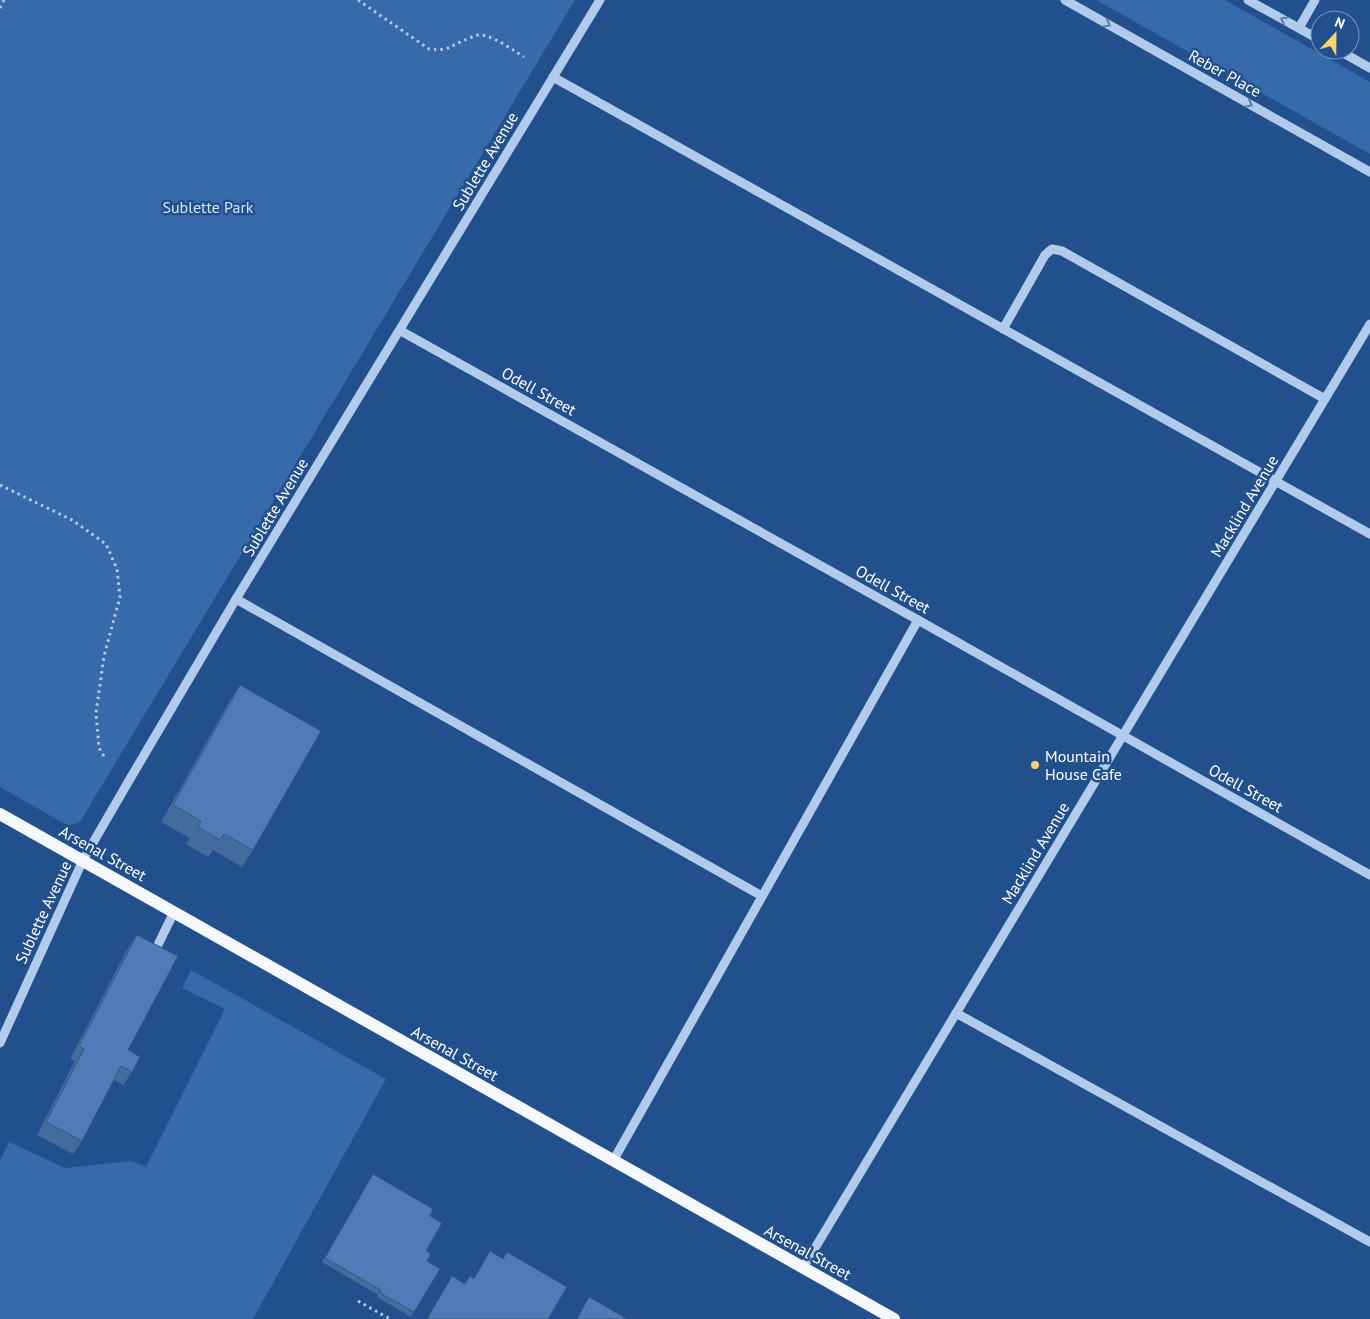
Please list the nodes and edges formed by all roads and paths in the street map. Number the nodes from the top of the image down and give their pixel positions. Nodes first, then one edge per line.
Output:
1 (4, 0) edge
2 (358, 0) edge
3 (600, 0) edge
4 (1065, 0) edge
5 (1248, 0) edge
6 (1315, 0) edge
7 (0, 8) edge
8 (1299, 28) junction
9 (1310, 34) edge
10 (524, 57) dead end
11 (1356, 60) edge
12 (1370, 68) edge
13 (552, 77) junction
14 (1370, 172) edge
15 (1370, 324) edge
16 (1003, 329) junction
17 (400, 331) junction
18 (1325, 399) junction
19 (1276, 482) junction
20 (0, 484) edge
21 (1370, 534) edge
22 (236, 600) junction
23 (918, 620) junction
24 (1123, 736) junction
25 (105, 758) dead end
26 (0, 814) edge
27 (83, 860) junction
28 (1370, 875) edge
29 (762, 896) junction
30 (174, 912) junction
31 (151, 959) edge
32 (956, 1013) junction
33 (0, 1042) edge
34 (613, 1161) junction
35 (1370, 1242) edge
36 (803, 1268) junction
37 (358, 1301) dead end
38 (390, 1319) edge
39 (894, 1319) edge

1 - 7 path
2 - 10 path
3 - 13 street, Sublette Avenue
4 -> 14 street, Reber Place
8 -> 5 street
6 - 8 street
8 - 9 street
11 - 12 street
13 - 16 street
13 - 17 street, Sublette Avenue
15 - 18 street, Macklind Avenue
16 - 18 street
16 - 19 street
17 - 22 street, Sublette Avenue
17 - 23 street, Odell Street
18 - 19 street, Macklind Avenue
19 - 21 street
19 - 24 street, Macklind Avenue
20 - 25 path
22 - 27 street, Sublette Avenue
22 - 29 street
23 - 24 street, Odell Street
23 - 29 street
24 - 28 street, Odell Street
24 - 32 street, Macklind Avenue
26 - 27 main road, Arsenal Street
27 - 30 main road, Arsenal Street
27 - 33 street, Sublette Avenue
29 - 34 street
30 - 31 street
30 - 34 main road, Arsenal Street
32 - 35 street
32 - 36 street, Macklind Avenue
34 - 36 main road, Arsenal Street
36 - 39 main road, Arsenal Street
37 - 38 path

